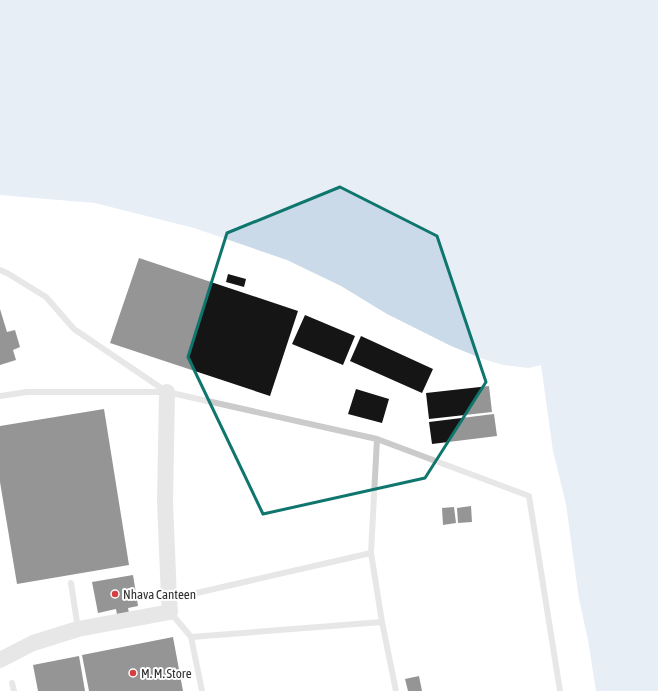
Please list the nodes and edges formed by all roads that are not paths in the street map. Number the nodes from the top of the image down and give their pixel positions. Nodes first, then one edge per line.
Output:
1 (0, 270) edge
2 (167, 392) junction
3 (0, 396) edge
4 (377, 439) junction
5 (371, 553) junction
6 (71, 583) dead end
7 (169, 605) junction
8 (382, 622) junction
9 (78, 629) junction
10 (191, 637) junction
11 (0, 660) edge
12 (12, 683) dead end
13 (14, 691) edge
14 (202, 691) edge
15 (396, 691) edge
16 (560, 691) edge

1 - 2 lane
2 - 3 lane
2 - 4 lane
2 - 7 street
4 - 5 lane
4 - 16 lane
5 - 7 lane
5 - 8 lane
6 - 9 lane
7 - 9 street
7 - 10 lane
8 - 10 lane
8 - 15 lane
9 - 11 street
10 - 14 lane
12 - 13 lane

